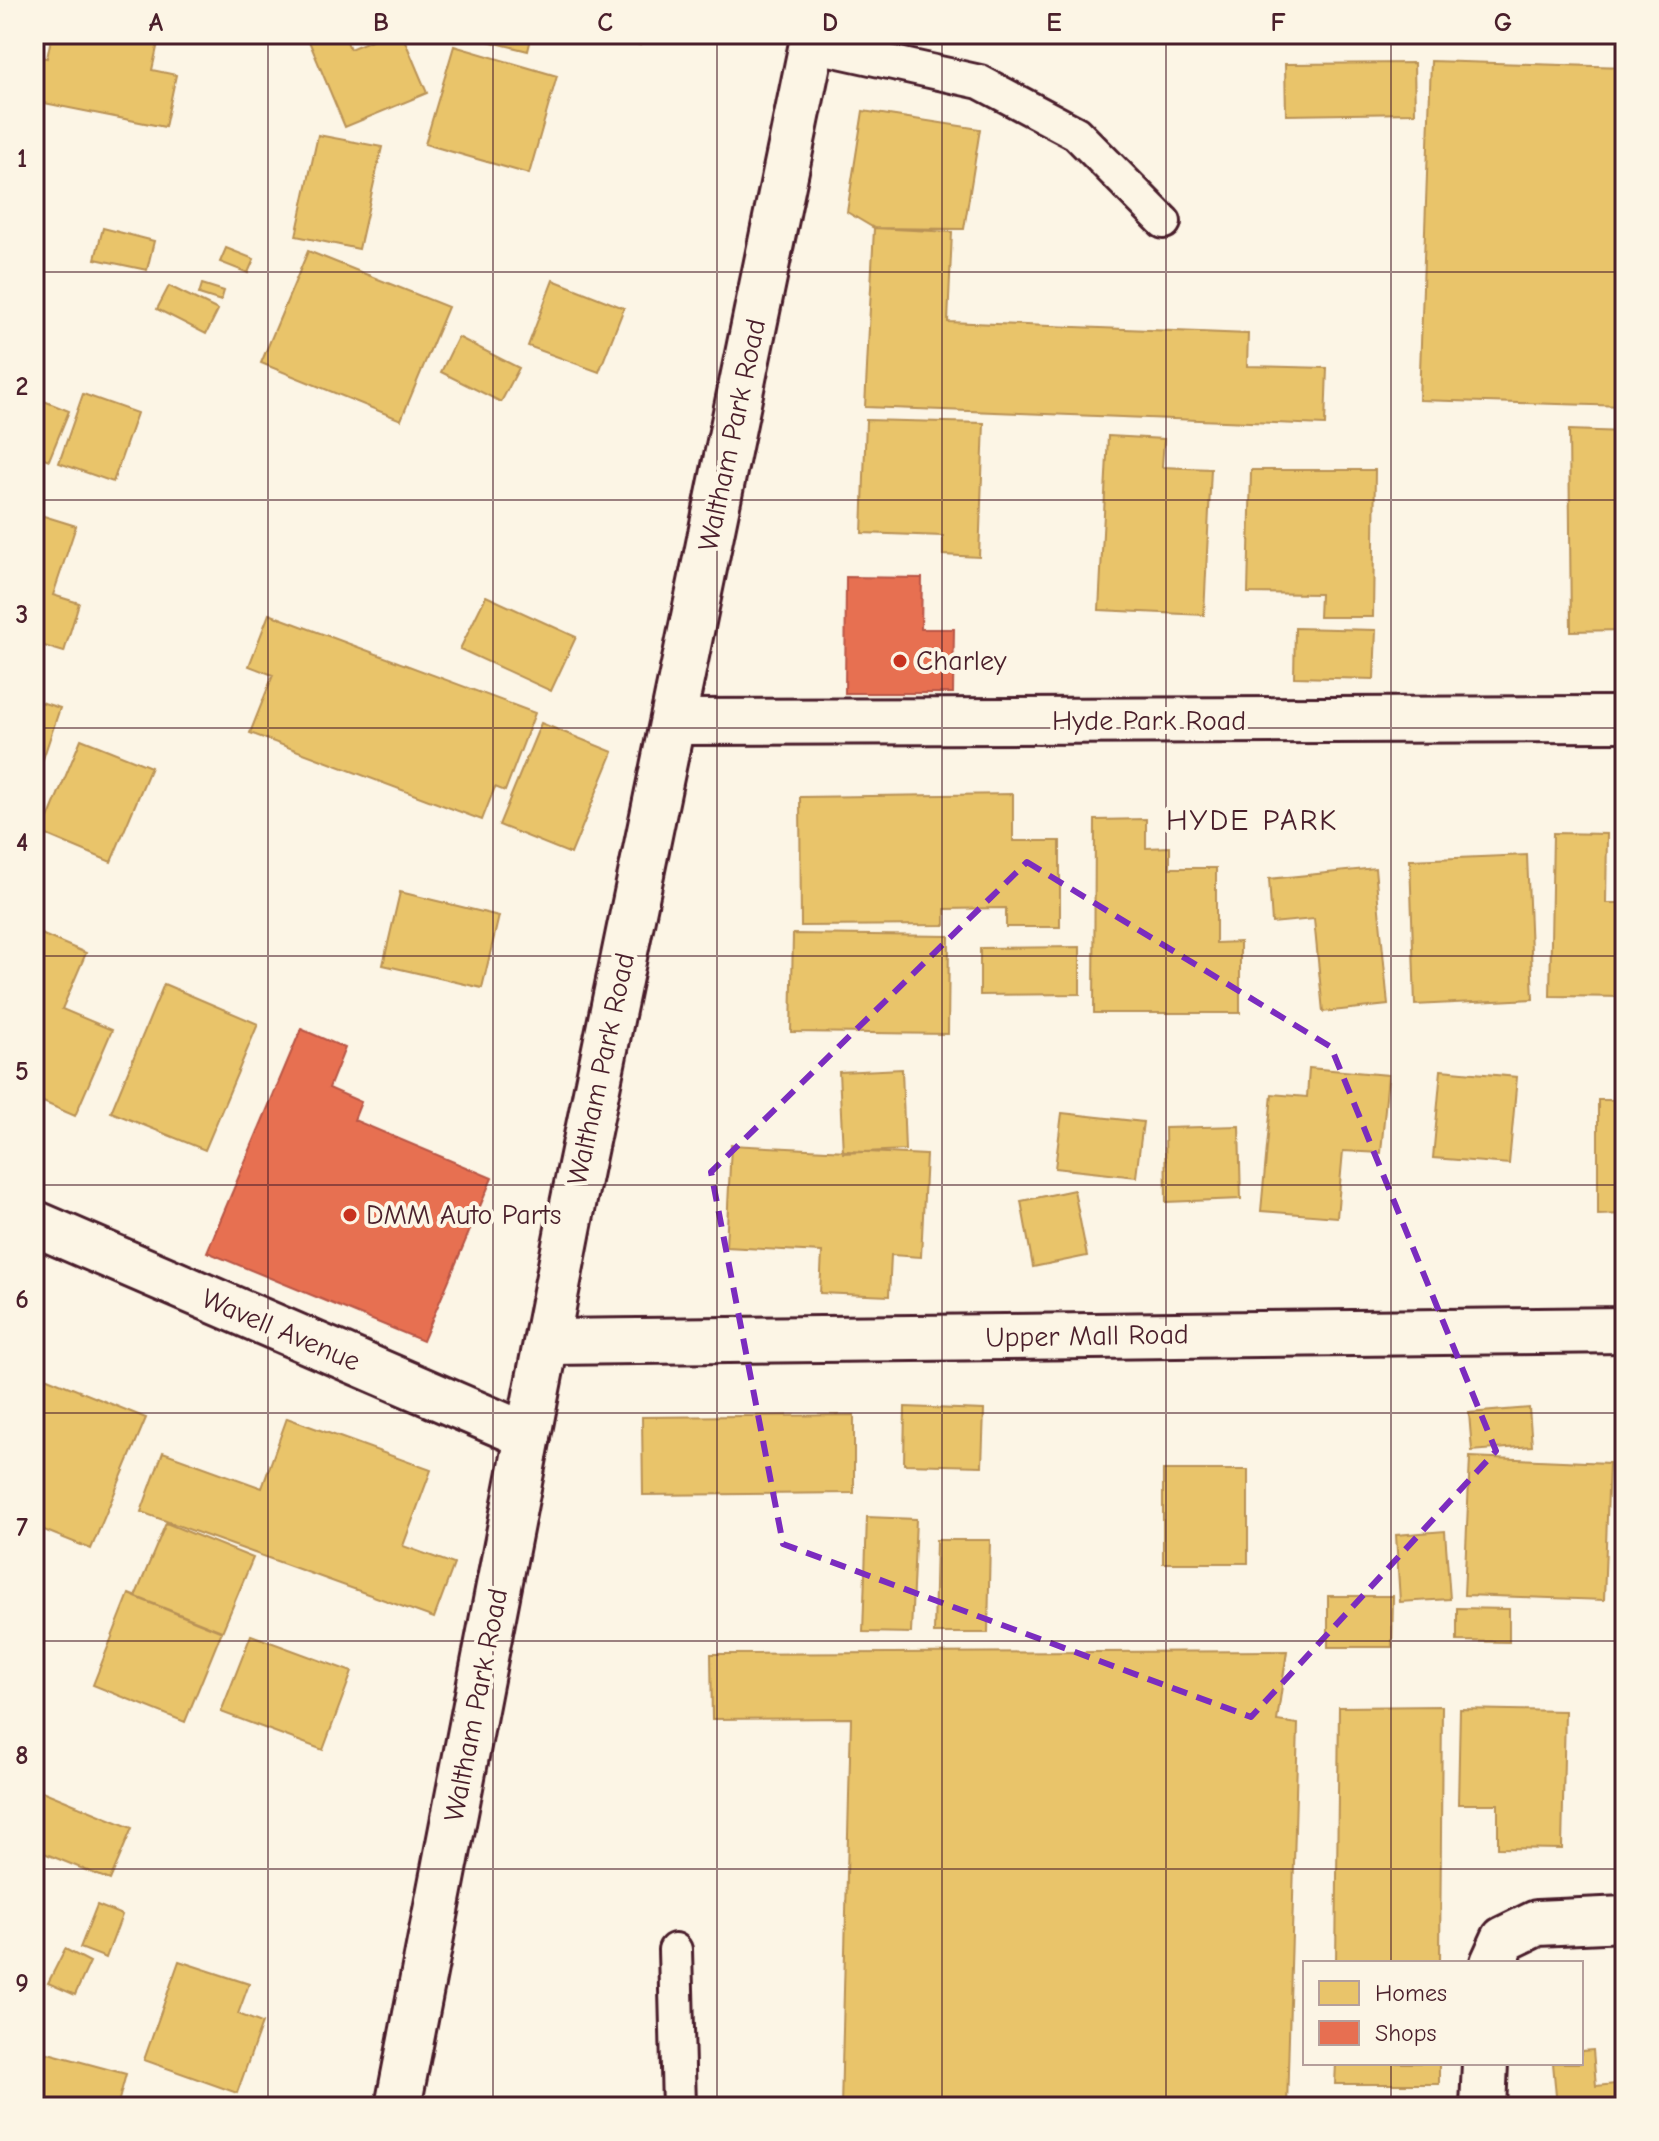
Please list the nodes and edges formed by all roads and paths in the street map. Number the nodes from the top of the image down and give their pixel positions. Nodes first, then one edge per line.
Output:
1 (813, 39) edge
2 (1164, 222) dead end
3 (1625, 719) edge
4 (673, 722) junction
5 (34, 1223) edge
6 (1625, 1330) edge
7 (548, 1342) junction
8 (528, 1436) junction
9 (1625, 1919) edge
10 (675, 1950) dead end
11 (1494, 1961) edge
12 (1485, 2065) edge
13 (398, 2107) edge
14 (679, 2107) edge
15 (1483, 2107) edge

1 - 2 lane
1 - 4 street, Waltham Park Road
3 - 4 street, Hyde Park Road
4 - 7 street, Waltham Park Road
5 - 8 street, Wavell Avenue
6 - 7 street, Upper Mall Road
7 - 8 street, Waltham Park Road
8 - 13 street, Waltham Park Road
9 - 11 street
10 - 14 lane
12 - 15 street

